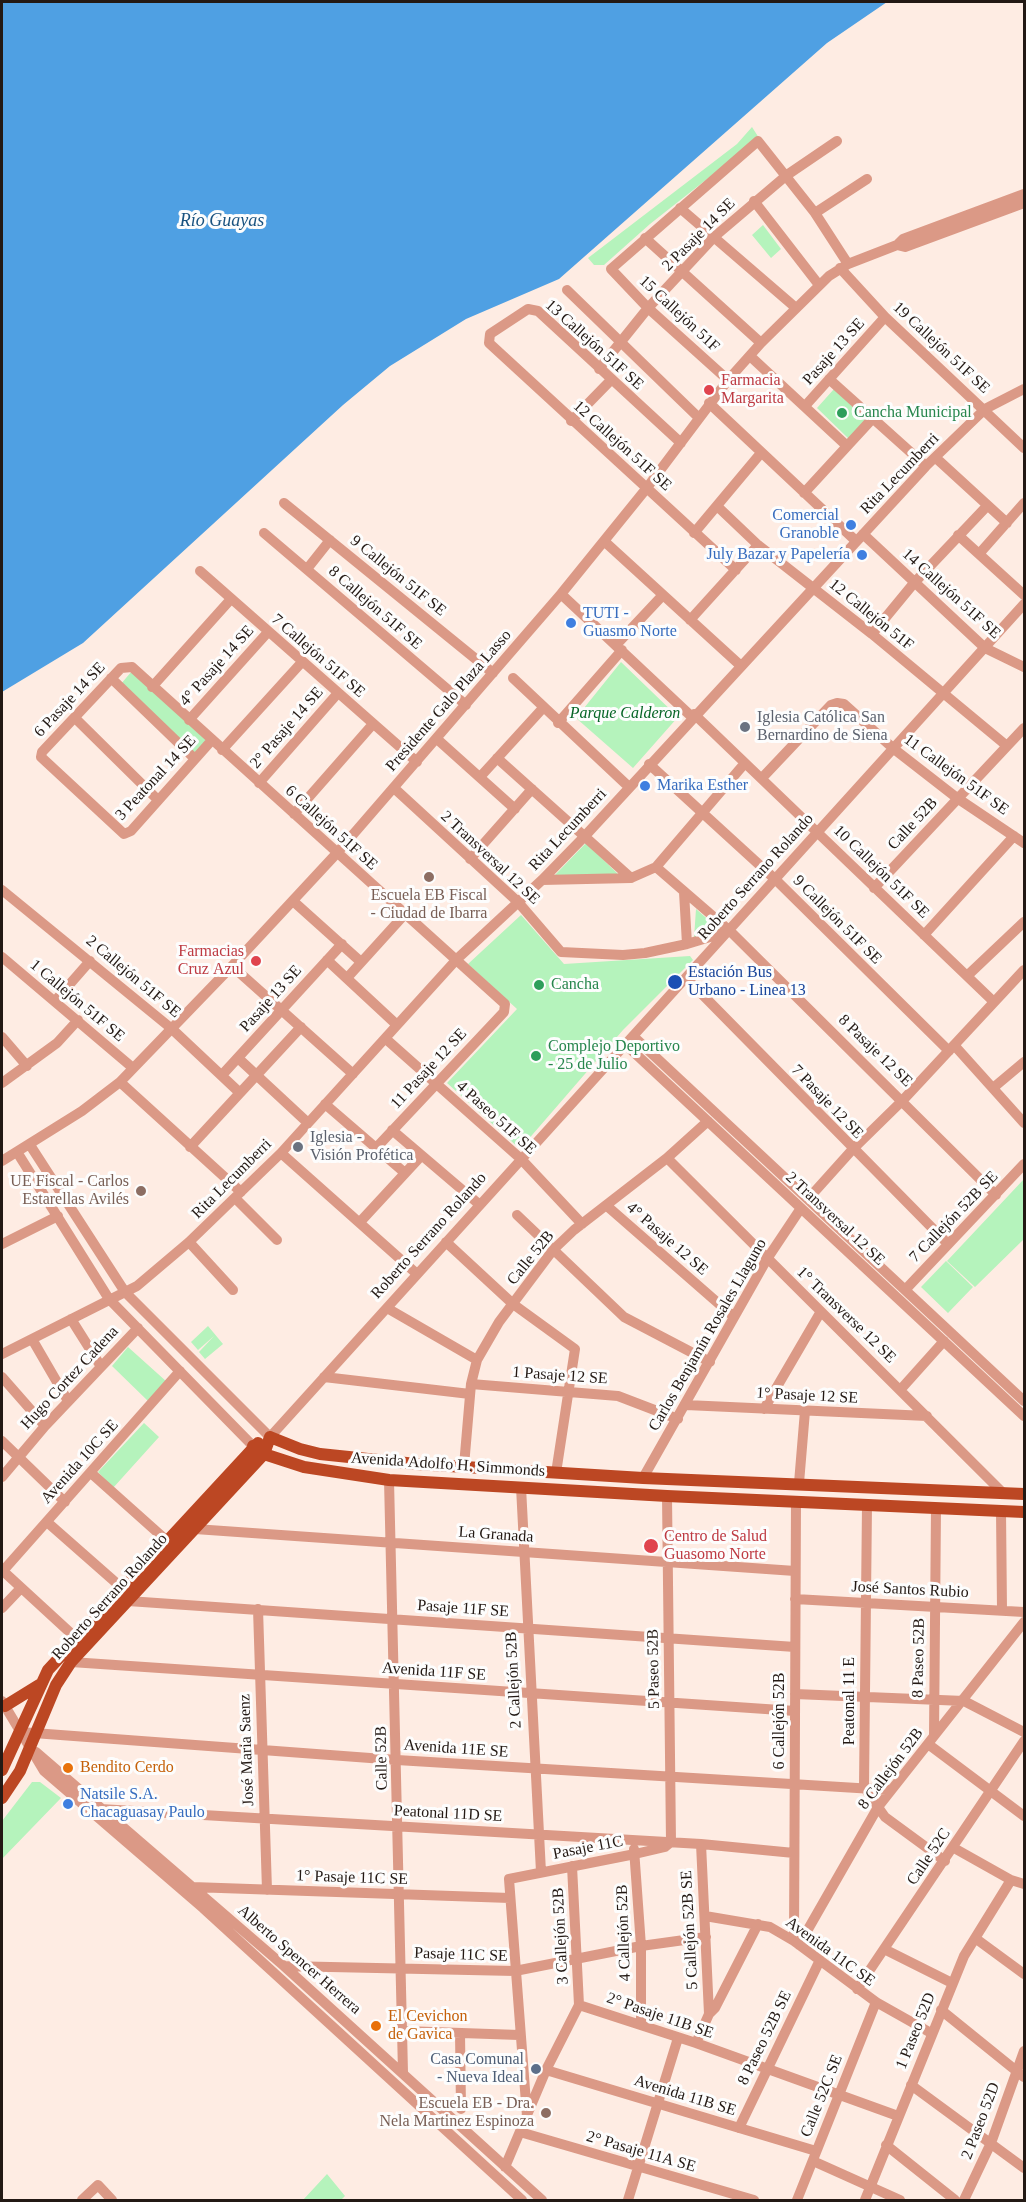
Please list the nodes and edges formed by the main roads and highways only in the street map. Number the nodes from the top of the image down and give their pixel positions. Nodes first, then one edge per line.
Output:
1 (270, 1437) junction
2 (253, 1446) junction
3 (264, 1454) junction
4 (1024, 1494) edge
5 (1024, 1512) edge
6 (40, 1684) junction
7 (3, 1704) edge
8 (2, 1770) edge
9 (2, 1798) edge

1 - 2 main road, Roberto Serrano Rolando
1 - 3 main road, Roberto Serrano Rolando
1 - 4 main road, Avenida Adolfo H. Simmonds
2 - 3 main road, Avenida Adolfo H. Simmonds
2 - 6 main road, Roberto Serrano Rolando
3 - 5 main road, Avenida Adolfo H. Simmonds
3 - 9 main road, Roberto Serrano Rolando
6 - 7 main road
6 - 8 main road, Roberto Serrano Rolando

